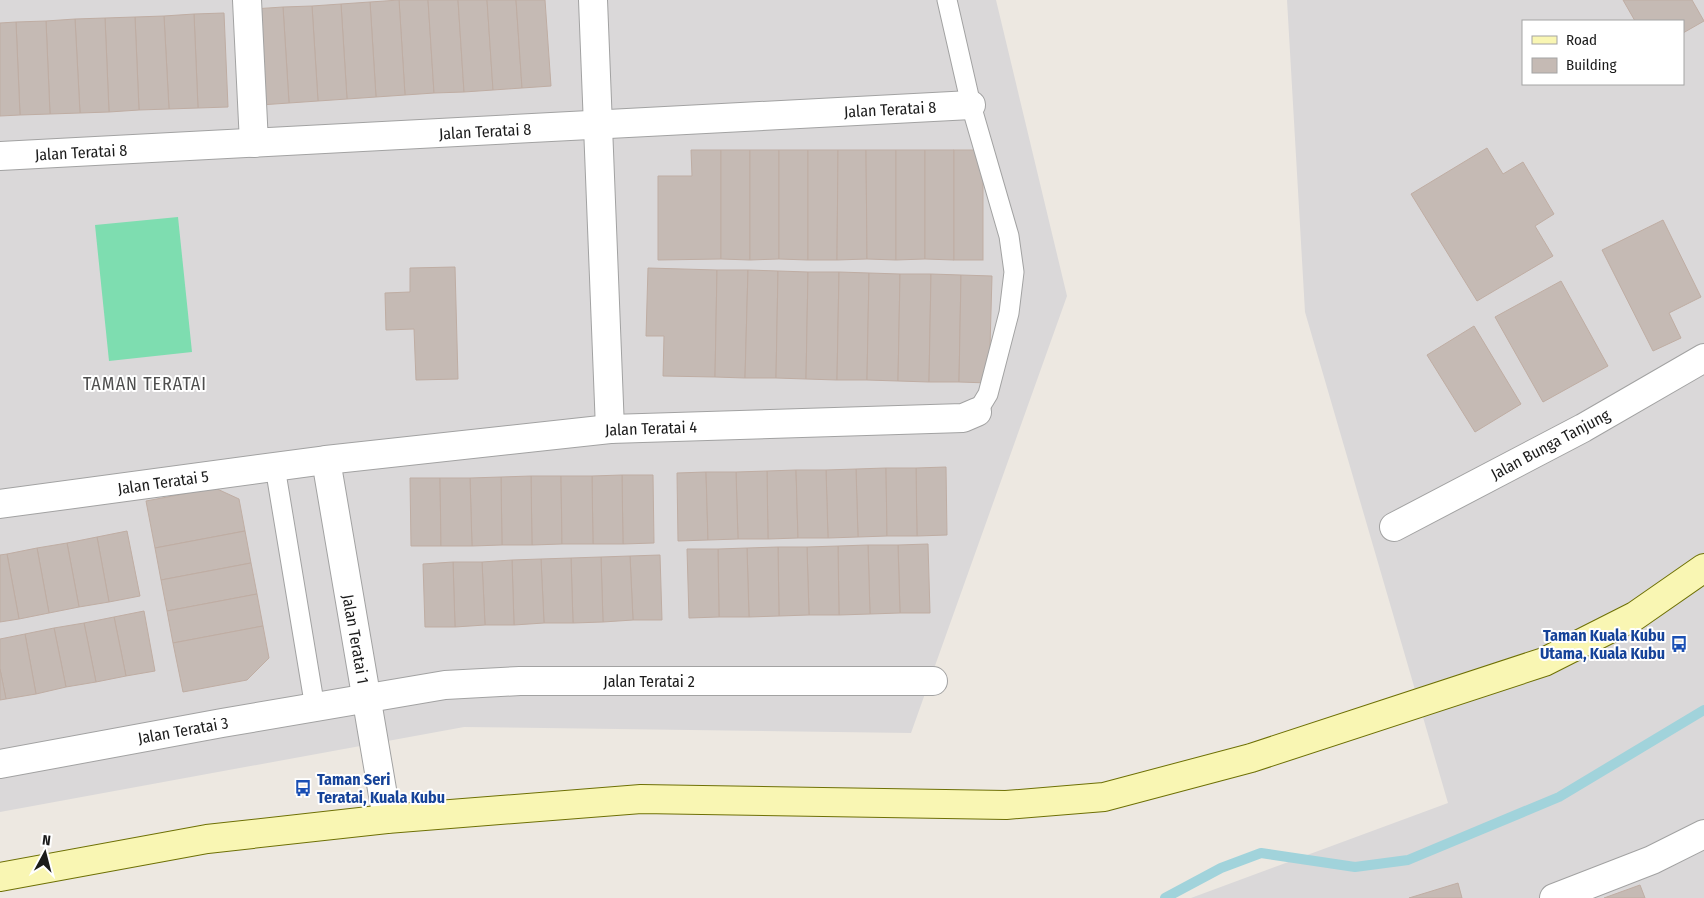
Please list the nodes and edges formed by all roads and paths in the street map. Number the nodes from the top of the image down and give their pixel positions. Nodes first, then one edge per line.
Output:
1 (247, 0) edge
2 (593, 0) edge
3 (947, 0) edge
4 (971, 105) junction
5 (598, 125) junction
6 (254, 143) junction
7 (0, 156) edge
8 (1704, 358) edge
9 (977, 412) joint
10 (610, 429) junction
11 (326, 460) junction
12 (275, 467) junction
13 (0, 504) edge
14 (1394, 527) dead end
15 (1704, 568) edge
16 (933, 681) dead end
17 (366, 698) junction
18 (315, 708) junction
19 (0, 764) edge
20 (387, 819) junction
21 (1704, 834) edge
22 (0, 877) edge
23 (1554, 898) edge

1 - 6 street
2 - 5 street
3 - 4 lane
4 - 5 street, Jalan Teratai 8
4 - 9 lane
5 - 6 street, Jalan Teratai 8
5 - 10 street
6 - 7 street, Jalan Teratai 8
8 - 14 street, Jalan Bunga Tanjung
9 - 10 street, Jalan Teratai 4
10 - 11 street, Jalan Teratai 4
11 - 12 street, Jalan Teratai 5
11 - 17 street, Jalan Teratai 1
12 - 13 street, Jalan Teratai 5
12 - 18 lane
15 - 20 main road
16 - 17 street, Jalan Teratai 2
17 - 18 street, Jalan Teratai 3
17 - 20 street, Jalan Teratai 1
18 - 19 street, Jalan Teratai 3
20 - 22 main road
21 - 23 street

